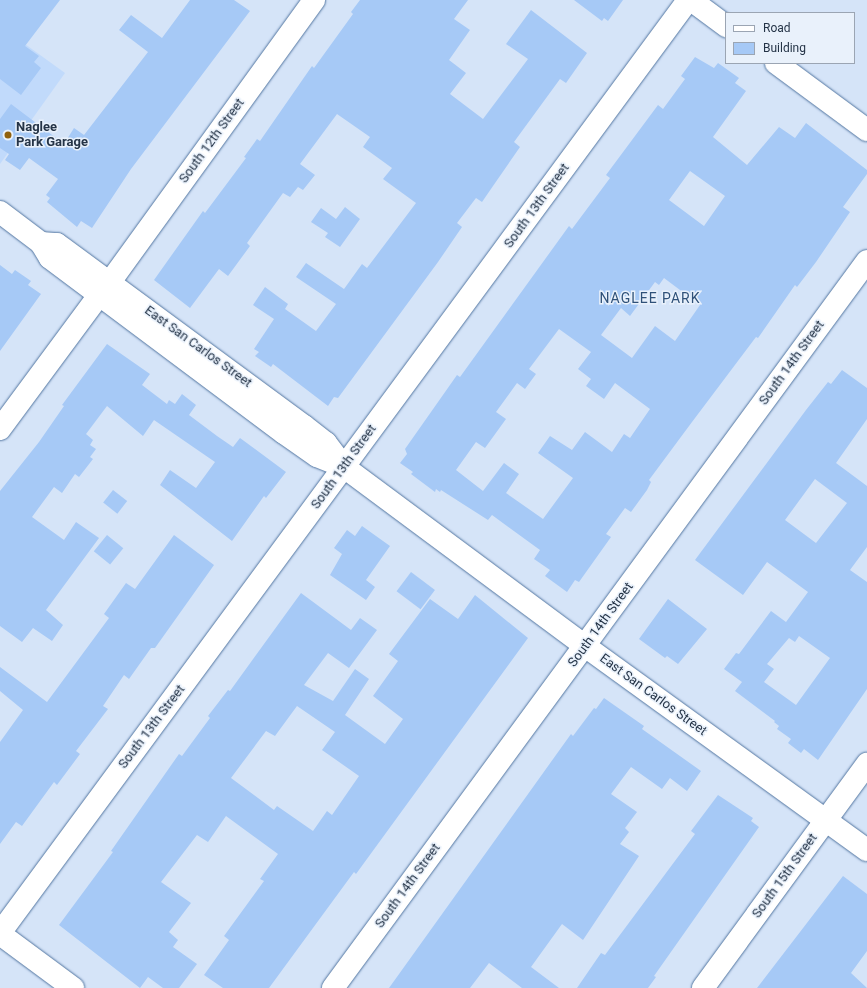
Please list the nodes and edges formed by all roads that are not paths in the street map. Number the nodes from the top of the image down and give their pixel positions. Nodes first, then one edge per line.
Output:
1 (314, 0) edge
2 (689, 0) edge
3 (725, 25) edge
4 (777, 64) edge
5 (867, 130) edge
6 (0, 212) edge
7 (867, 260) edge
8 (104, 289) junction
9 (0, 429) edge
10 (344, 467) junction
11 (585, 646) junction
12 (867, 764) edge
13 (826, 820) junction
14 (867, 850) edge
15 (0, 934) edge
16 (73, 988) edge
17 (333, 988) edge
18 (703, 988) edge

1 - 8 street, South 12th Street
2 - 3 street
2 - 10 street, South 13th Street
4 - 5 street
6 - 8 street, East San Carlos Street
7 - 11 street, South 14th Street
8 - 9 street, South 12th Street
8 - 10 street, East San Carlos Street
10 - 11 street, East San Carlos Street
10 - 15 street, South 13th Street
11 - 13 street, East San Carlos Street
11 - 17 street, South 14th Street
12 - 13 street, South 15th Street
13 - 14 street, East San Carlos Street
13 - 18 street, South 15th Street
15 - 16 street

